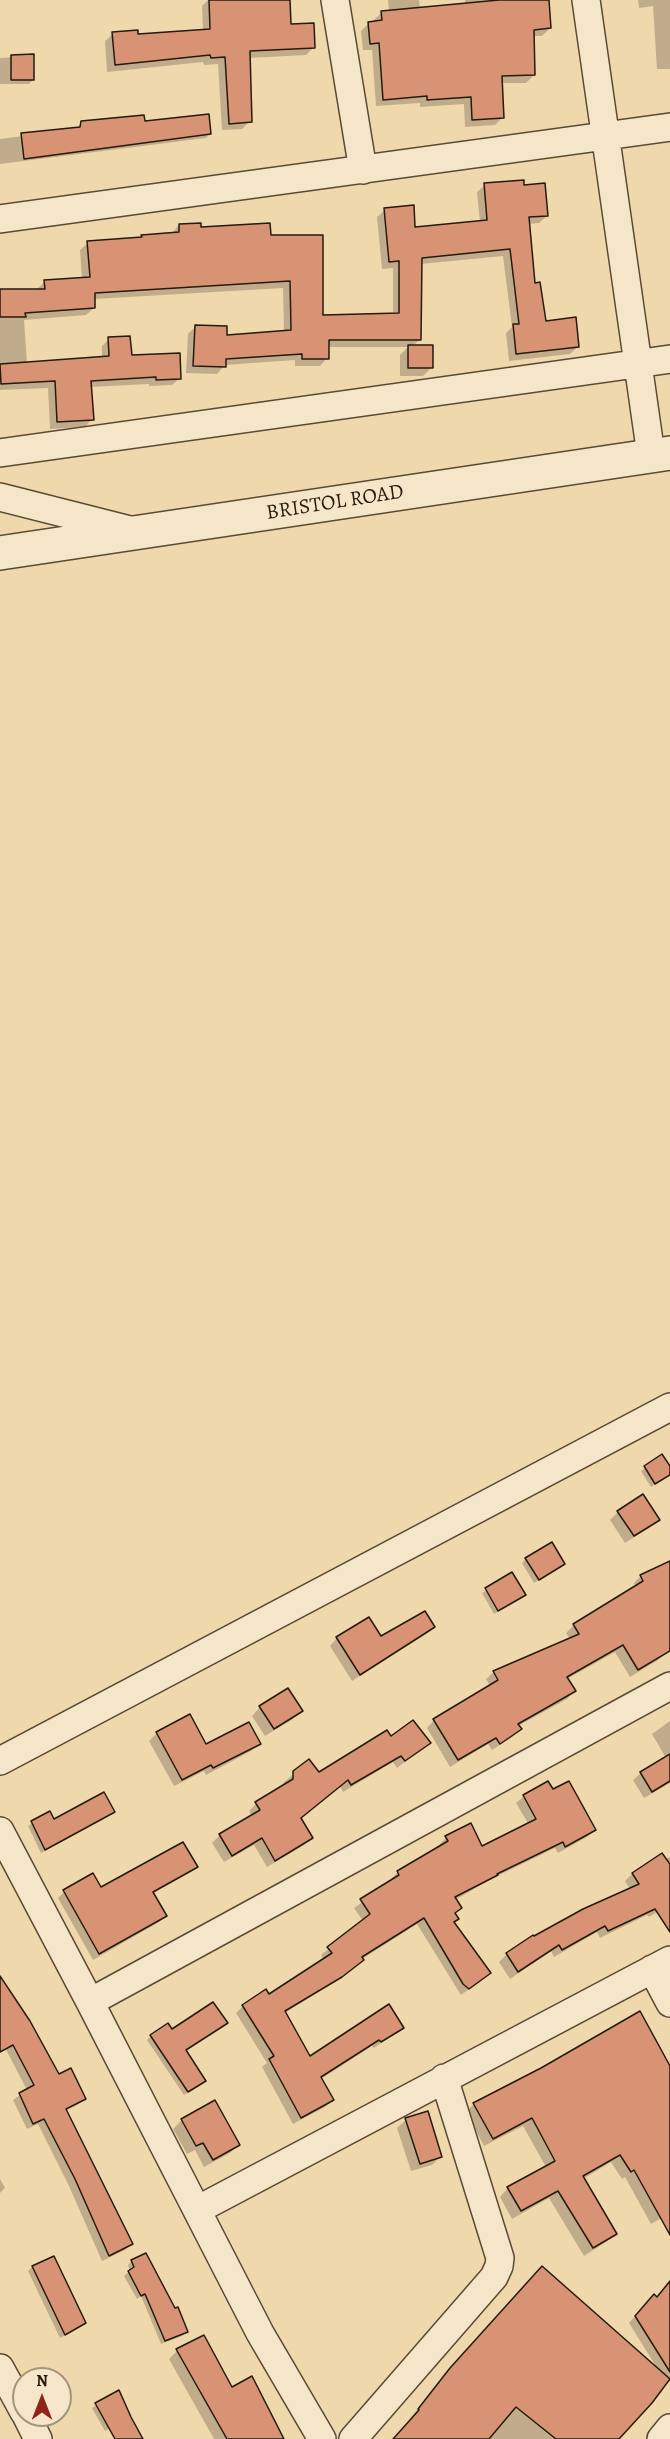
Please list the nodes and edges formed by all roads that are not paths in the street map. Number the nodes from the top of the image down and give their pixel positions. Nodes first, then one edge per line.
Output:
1 (335, 0) edge
2 (586, 0) edge
3 (670, 127) edge
4 (605, 136) junction
5 (363, 170) junction
6 (0, 219) edge
7 (670, 359) edge
8 (637, 363) junction
9 (0, 453) edge
10 (661, 454) edge
11 (0, 497) edge
12 (138, 532) junction
13 (0, 553) edge
14 (670, 1407) edge
15 (670, 1686) edge
16 (0, 1761) edge
17 (0, 1831) edge
18 (661, 1965) edge
19 (90, 2001) junction
20 (670, 2003) edge
21 (444, 2078) junction
22 (197, 2210) junction
23 (0, 2368) edge
24 (12, 2390) edge
25 (670, 2428) edge
26 (322, 2439) edge
27 (353, 2439) edge
28 (661, 2439) edge

1 - 5 street
2 - 4 street
3 - 4 street
4 - 5 street
4 - 8 street
5 - 6 street
7 - 8 street
8 - 9 street
8 - 10 street
10 - 12 street, BRISTOL ROAD
11 - 12 street
12 - 13 street, BRISTOL ROAD
14 - 16 street
15 - 19 street
17 - 19 street
18 - 20 street
18 - 21 street
19 - 22 street
21 - 22 street
21 - 27 street
22 - 26 street
23 - 24 street
25 - 28 street

